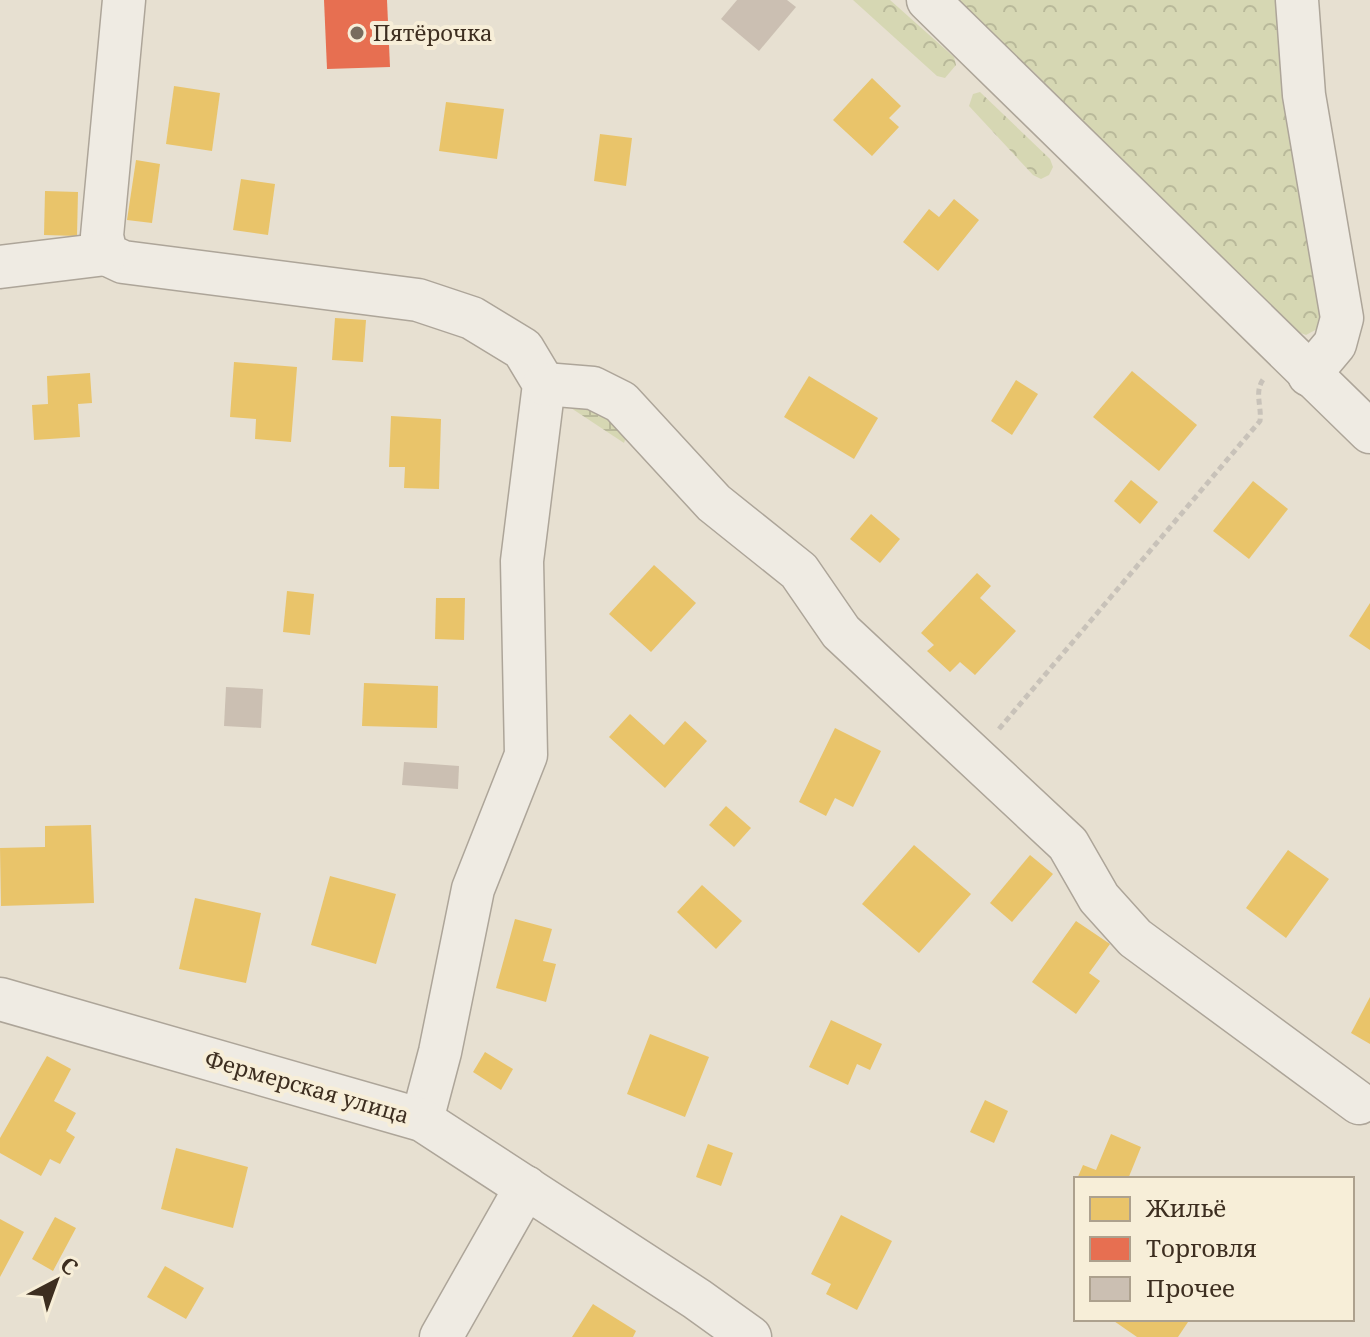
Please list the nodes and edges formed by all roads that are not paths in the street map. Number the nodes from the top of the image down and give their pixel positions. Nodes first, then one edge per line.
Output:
1 (124, 0) edge
2 (928, 0) edge
3 (1297, 0) edge
4 (106, 254) junction
5 (0, 267) edge
6 (1298, 364) junction
7 (544, 384) junction
8 (1370, 432) edge
9 (0, 999) edge
10 (1359, 1103) dead end
11 (422, 1120) junction
12 (526, 1187) junction
13 (441, 1337) edge
14 (750, 1337) edge

1 - 4 street
2 - 6 street
3 - 6 street
4 - 5 street
4 - 7 street
6 - 8 street
7 - 10 street
7 - 11 street
9 - 11 street, Фермерская улица
11 - 12 street, Фермерская улица
12 - 13 street
12 - 14 street, Фермерская улица

